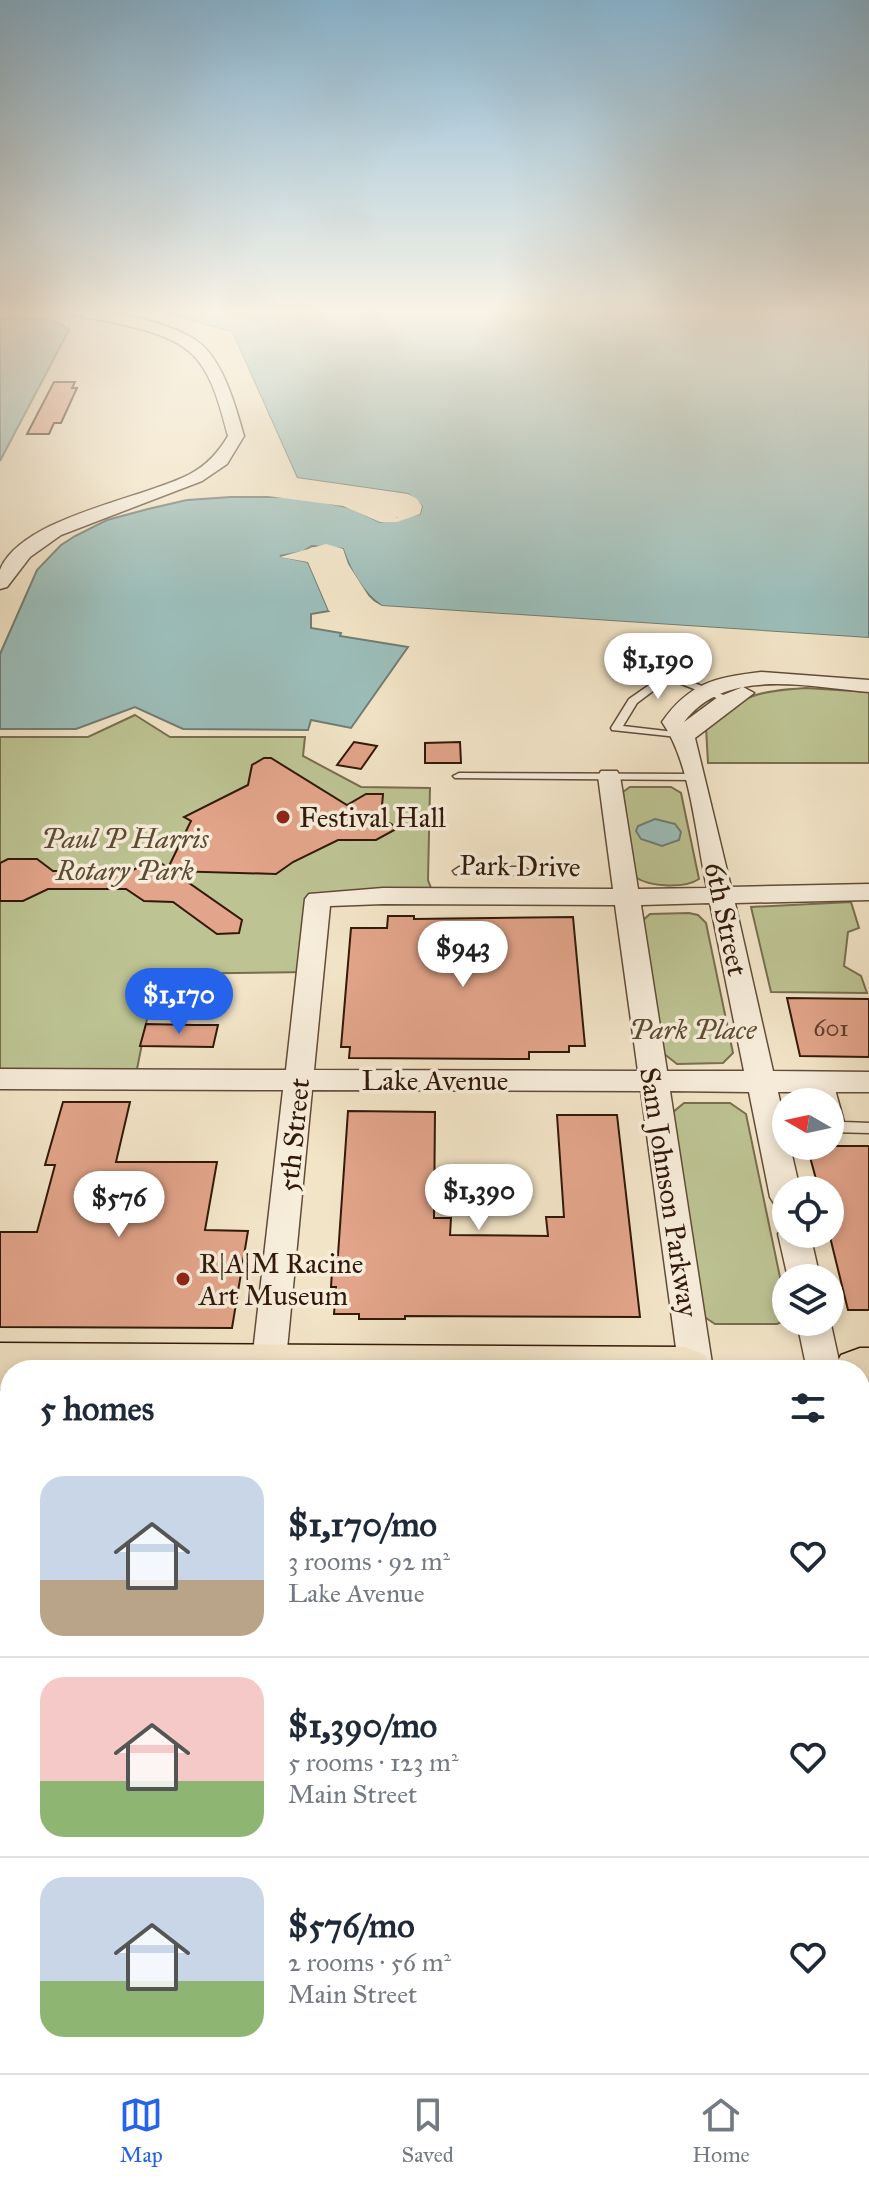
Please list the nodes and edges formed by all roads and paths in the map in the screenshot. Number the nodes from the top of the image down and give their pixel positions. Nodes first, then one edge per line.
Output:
1 (224, 406) edge
2 (0, 583) edge
3 (869, 686) edge
4 (718, 694) junction
5 (683, 736) junction
6 (459, 776) dead end
7 (609, 776) junction
8 (695, 777) junction
9 (459, 871) dead end
10 (524, 871) dead end
11 (869, 892) edge
12 (721, 896) junction
13 (627, 897) junction
14 (318, 899) joint
15 (0, 1079) edge
16 (300, 1080) junction
17 (652, 1082) junction
18 (760, 1082) junction
19 (826, 1082) junction
20 (869, 1082) edge
21 (827, 1088) edge
22 (772, 1112) edge
23 (844, 1127) edge
24 (869, 1128) edge
25 (817, 1336) edge
26 (269, 1360) edge
27 (694, 1360) edge
28 (822, 1360) edge

1 - 2 street
3 - 4 street
4 - 5 street
4 - 5 lane
5 - 8 street, 6th Street
6 - 7 lane
7 - 8 lane
7 - 13 street, Sam Johnson Parkway
8 - 12 street, 6th Street
9 - 10 lane
11 - 12 street, Park Drive
12 - 13 street, Park Drive
12 - 18 street, 6th Street
13 - 14 street, Park Drive
13 - 17 street, Sam Johnson Parkway
14 - 16 street, 5th Street
15 - 16 street, Lake Avenue
16 - 17 street, Lake Avenue
16 - 26 street, 5th Street
17 - 18 street, Lake Avenue
17 - 27 street, Sam Johnson Parkway
18 - 19 street, Lake Avenue
18 - 22 street, 6th Street
19 - 20 street, Lake Avenue
19 - 21 lane
23 - 24 lane
25 - 28 street

